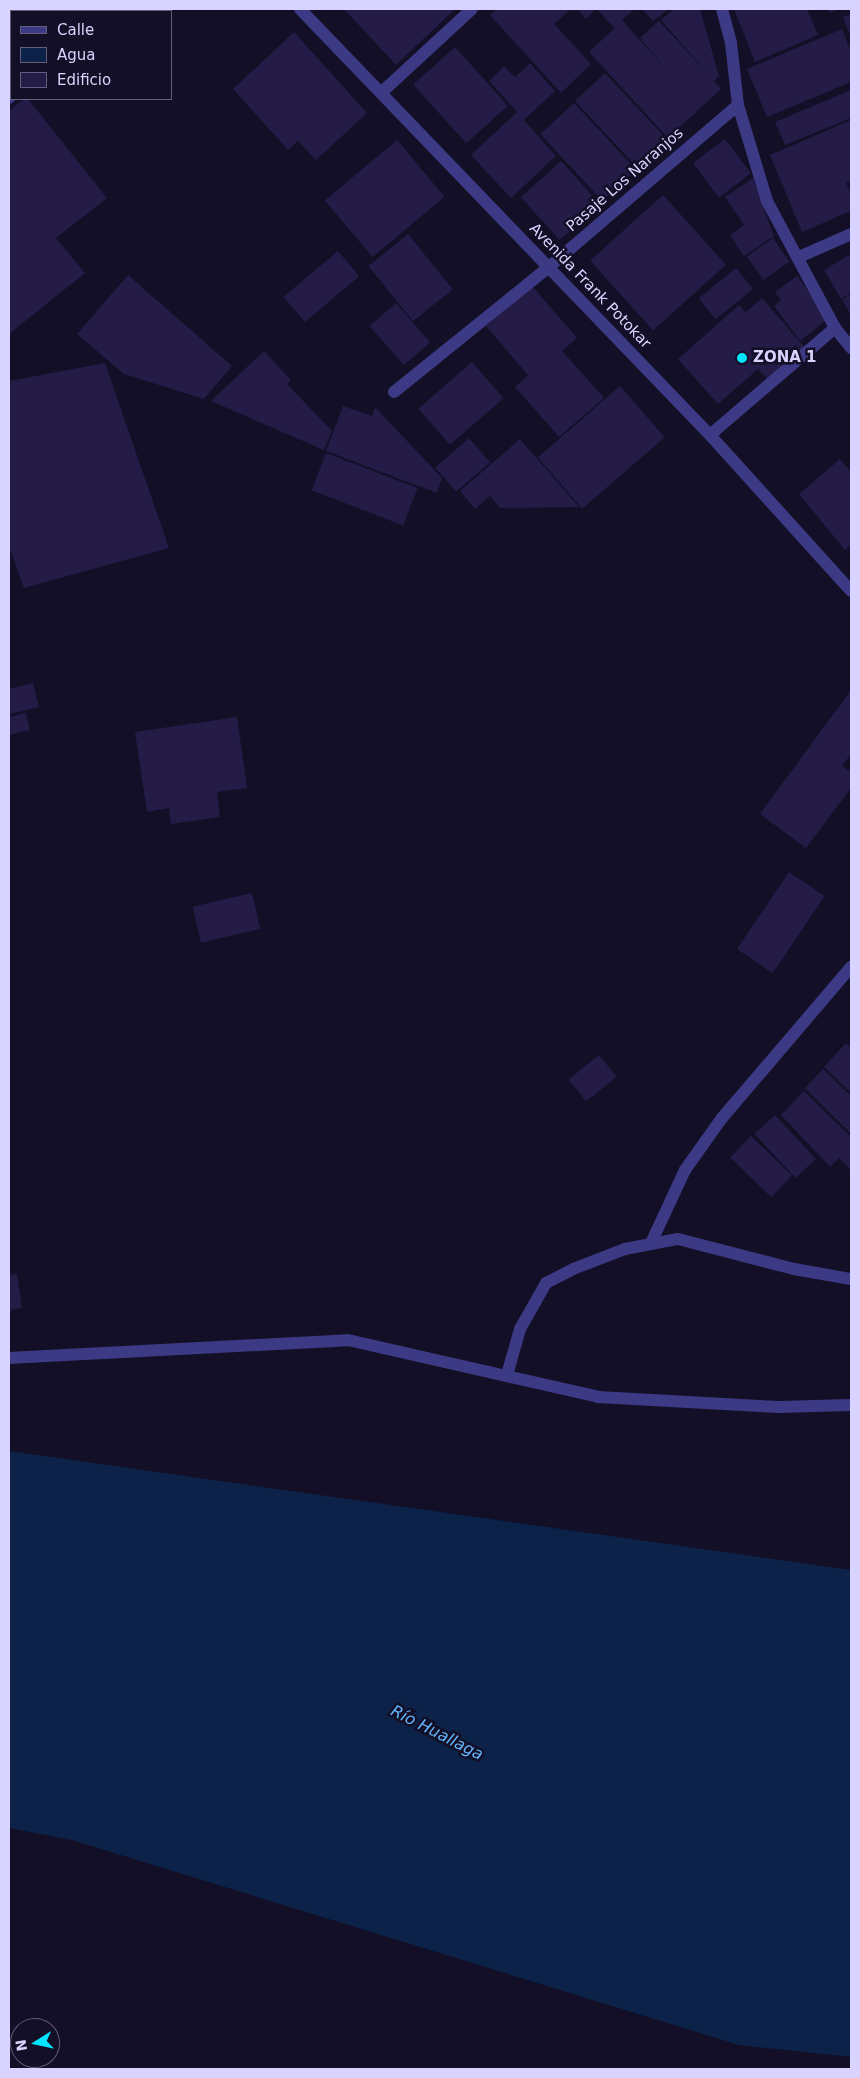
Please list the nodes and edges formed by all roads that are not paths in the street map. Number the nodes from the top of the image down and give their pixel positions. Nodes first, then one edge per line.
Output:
1 (300, 9) edge
2 (472, 9) edge
3 (722, 9) edge
4 (382, 92) junction
5 (738, 105) junction
6 (851, 234) edge
7 (799, 257) junction
8 (549, 267) junction
9 (835, 328) junction
10 (851, 348) edge
11 (394, 392) dead end
12 (710, 435) junction
13 (851, 591) edge
14 (851, 967) edge
15 (651, 1243) junction
16 (851, 1279) edge
17 (9, 1358) edge
18 (507, 1376) junction
19 (851, 1405) edge

1 - 4 street, Avenida Frank Potokar
2 - 4 street
3 - 5 street
4 - 8 street, Avenida Frank Potokar
5 - 7 street
5 - 8 street, Pasaje Los Naranjos
6 - 7 street
7 - 9 street
8 - 11 street, Pasaje Los Naranjos
8 - 12 street, Avenida Frank Potokar
9 - 10 street
9 - 12 street
12 - 13 street, Avenida Frank Potokar
14 - 15 street
15 - 16 street
15 - 18 street
17 - 18 street
18 - 19 street

